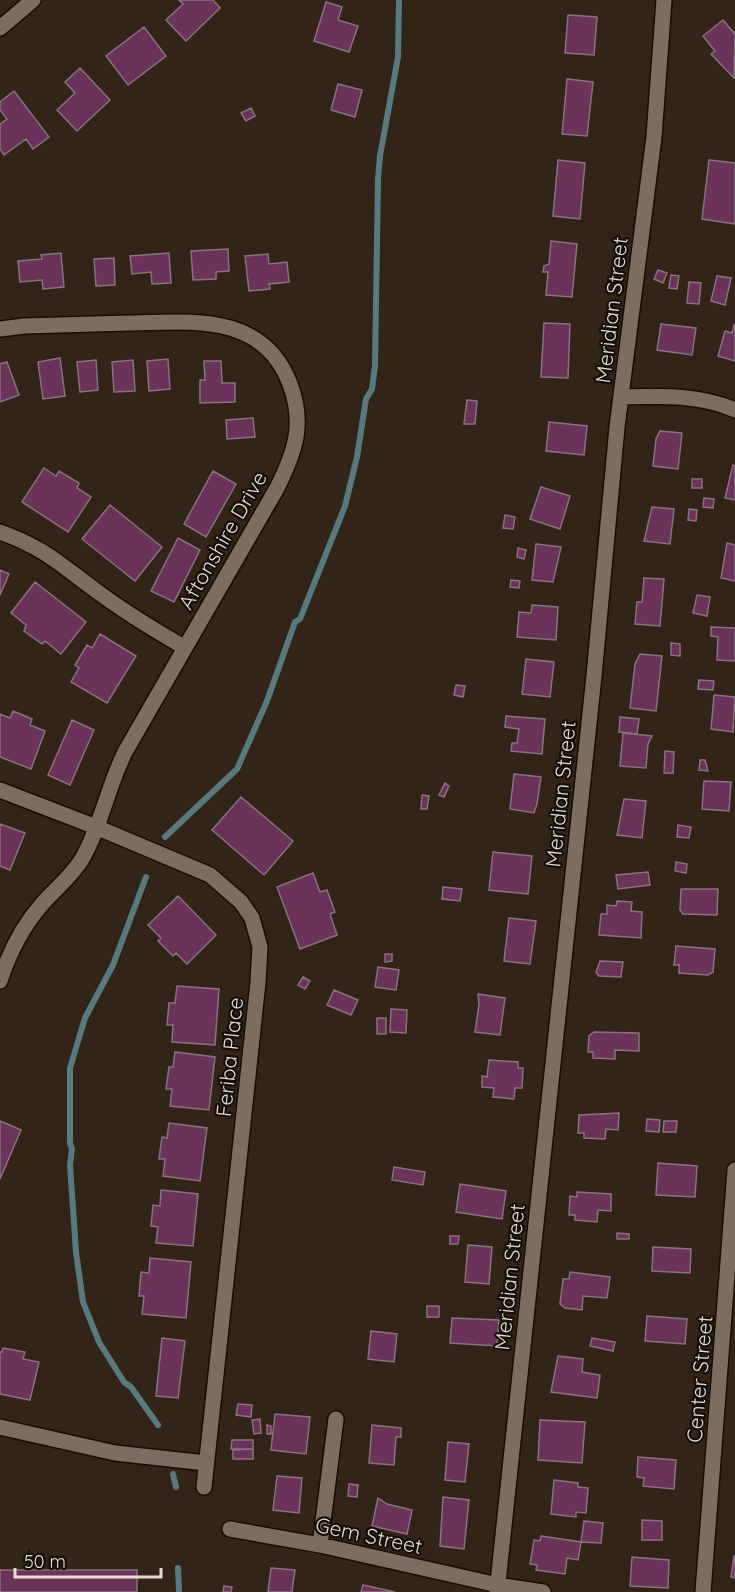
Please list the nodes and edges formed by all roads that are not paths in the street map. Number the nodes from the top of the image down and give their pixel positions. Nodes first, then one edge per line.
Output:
1 (33, 0) edge
2 (664, 0) edge
3 (0, 28) edge
4 (0, 329) edge
5 (622, 398) junction
6 (735, 410) edge
7 (0, 532) edge
8 (184, 646) junction
9 (0, 790) edge
10 (96, 826) junction
11 (0, 981) edge
12 (735, 1170) edge
13 (336, 1419) dead end
14 (0, 1427) edge
15 (206, 1464) junction
16 (204, 1487) dead end
17 (230, 1529) dead end
18 (320, 1545) junction
19 (497, 1588) edge
20 (543, 1592) edge
21 (703, 1592) edge

1 - 3 street
2 - 5 street, Meridian Street
4 - 8 street, Aftonshire Drive
5 - 6 street
5 - 19 street, Meridian Street
7 - 8 street
8 - 10 street, Aftonshire Drive
9 - 10 street, Feriba Place
10 - 11 street, Aftonshire Drive
10 - 15 street, Feriba Place
12 - 21 street, Center Street
13 - 18 street
14 - 15 street
15 - 16 street, Feriba Place
17 - 18 street, Gem Street
18 - 19 street, Gem Street
19 - 20 street, Gem Street

